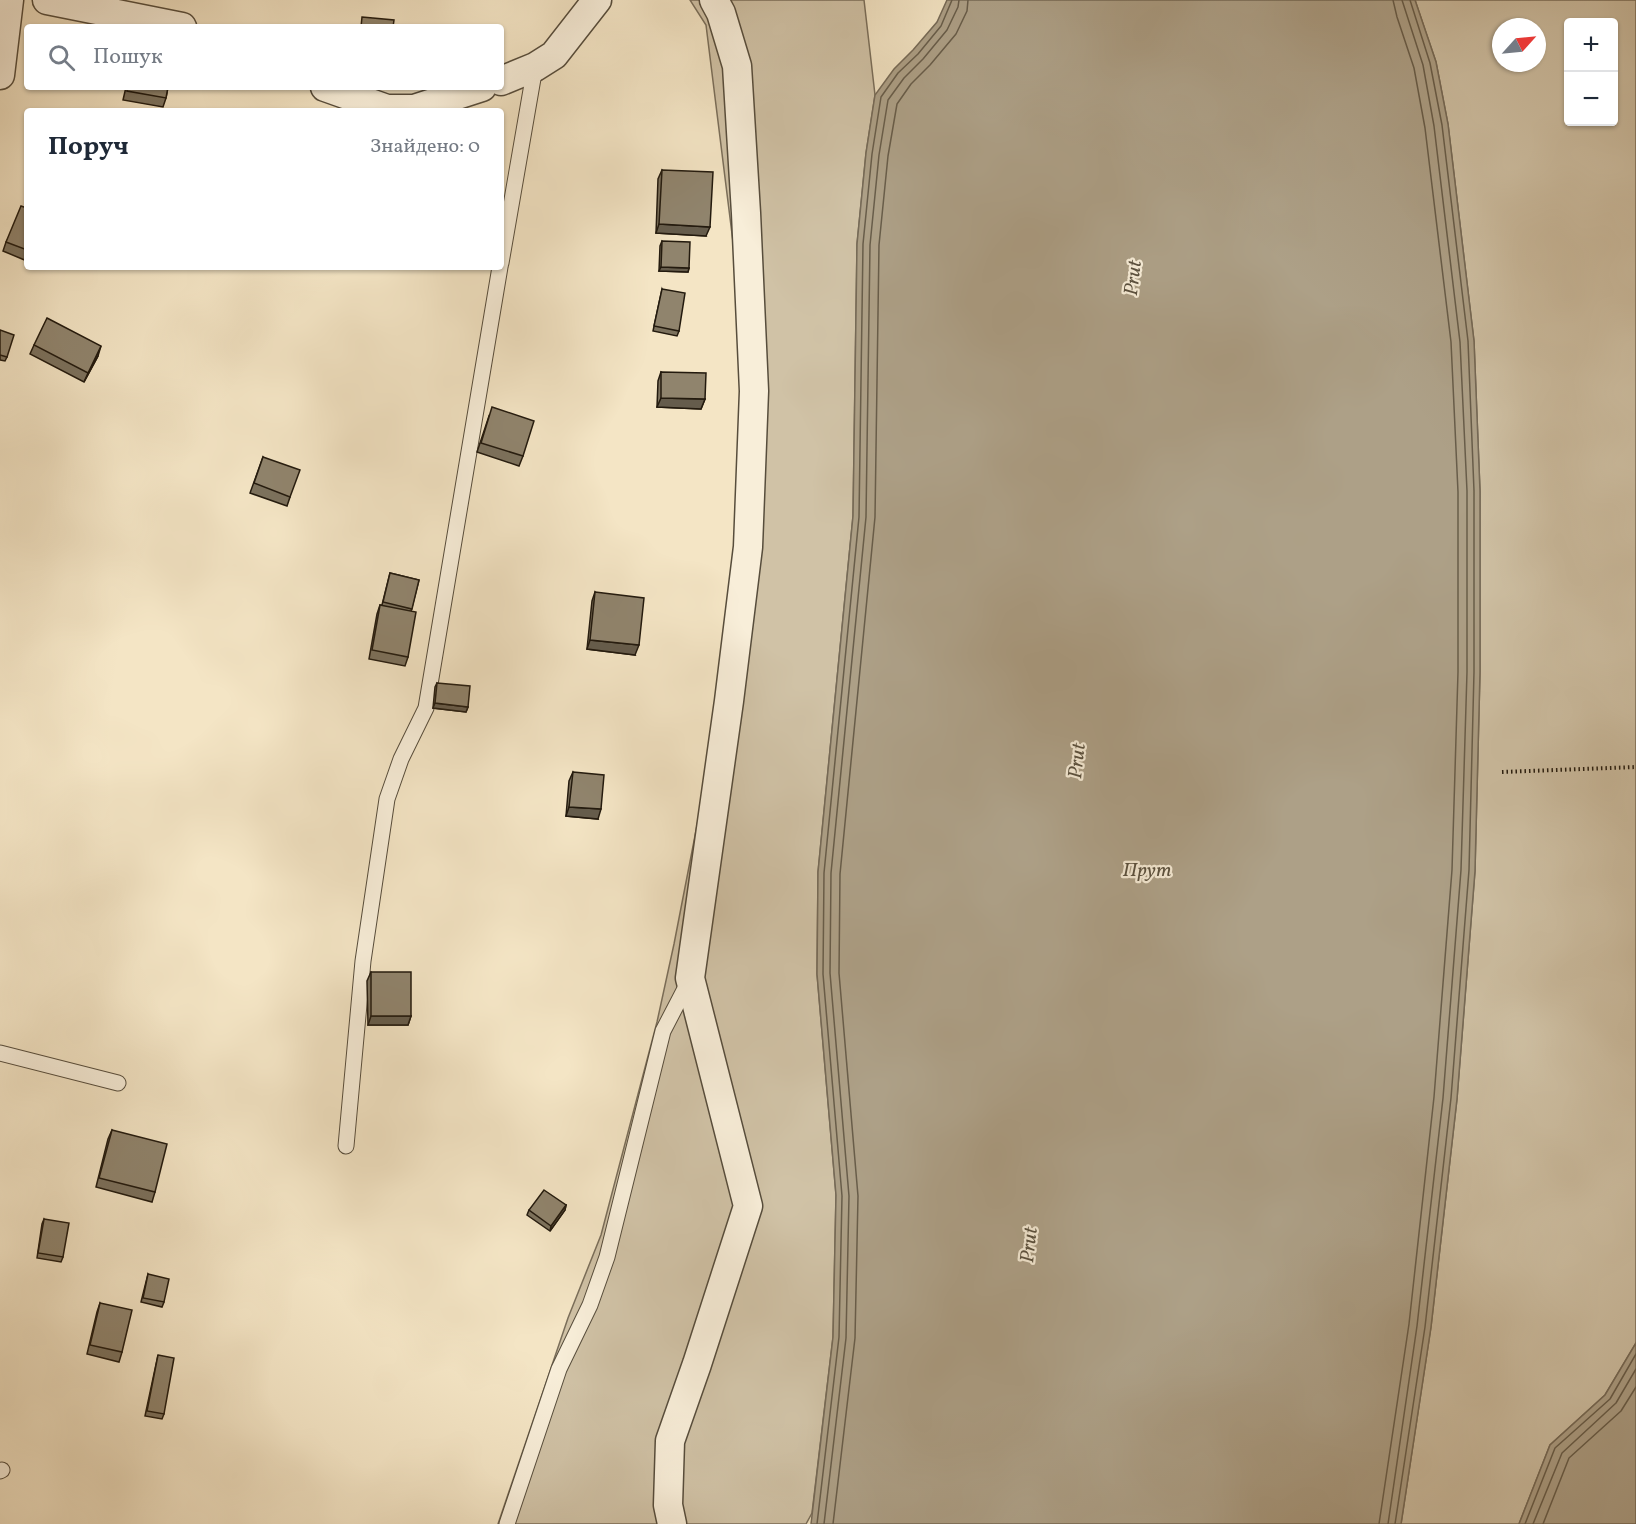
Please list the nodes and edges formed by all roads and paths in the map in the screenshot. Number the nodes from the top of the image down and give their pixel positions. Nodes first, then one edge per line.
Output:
1 (9, 0) edge
2 (47, 0) edge
3 (597, 0) edge
4 (719, 4) edge
5 (167, 24) edge
6 (535, 67) junction
7 (0, 75) edge
8 (504, 80) edge
9 (333, 90) edge
10 (473, 90) edge
11 (384, 108) edge
12 (417, 108) edge
13 (504, 248) edge
14 (500, 270) edge
15 (1636, 767) edge
16 (1502, 772) dead end
17 (690, 978) junction
18 (0, 1053) edge
19 (118, 1083) dead end
20 (346, 1146) dead end
21 (507, 1524) edge
22 (672, 1524) edge

1 - 7 street
2 - 5 street
3 - 6 street
4 - 17 street
6 - 8 street
6 - 13 lane
9 - 11 street
10 - 12 street
14 - 20 lane
15 - 16 path
17 - 21 lane
17 - 22 street
18 - 19 lane

